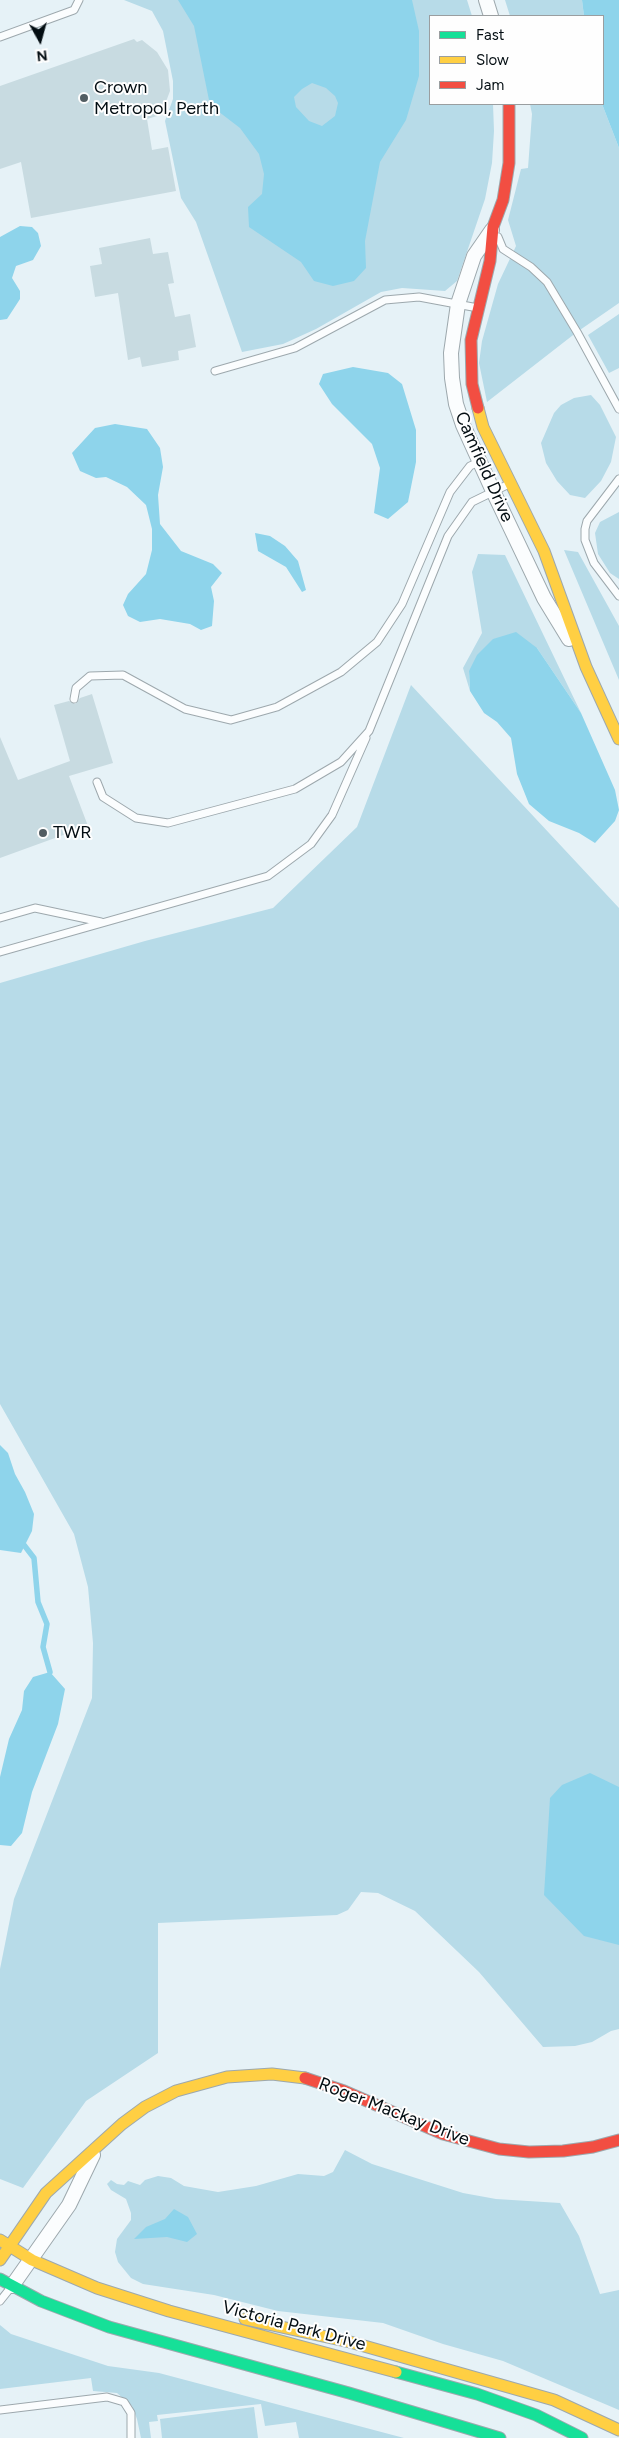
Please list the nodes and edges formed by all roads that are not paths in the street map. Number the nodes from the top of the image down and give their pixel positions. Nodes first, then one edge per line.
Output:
1 (79, 0) edge
2 (486, 0) edge
3 (491, 15) edge
4 (0, 37) edge
5 (509, 105) edge
6 (494, 227) junction
7 (458, 304) junction
8 (478, 308) junction
9 (215, 370) dead end
10 (619, 409) edge
11 (497, 454) junction
12 (479, 462) junction
13 (619, 479) edge
14 (512, 483) junction
15 (493, 491) junction
16 (619, 596) edge
17 (586, 667) junction
18 (74, 699) dead end
19 (369, 731) junction
20 (619, 739) edge
21 (97, 782) dead end
22 (0, 918) edge
23 (104, 922) junction
24 (0, 952) edge
25 (619, 2140) edge
26 (98, 2145) junction
27 (5, 2243) edge
28 (0, 2260) edge
29 (32, 2260) junction
30 (6, 2283) edge
31 (0, 2301) edge
32 (169, 2311) junction
33 (0, 2410) edge
34 (619, 2430) edge
35 (131, 2438) edge
36 (500, 2438) edge
37 (582, 2438) edge

1 - 4 lane
2 - 3 street
5 - 6 street, Camfield Drive
6 - 7 street, Camfield Drive
6 - 8 street, Camfield Drive
6 - 10 lane
7 - 8 lane
7 - 9 lane
7 - 12 street, Camfield Drive
8 - 11 street, Camfield Drive
11 - 12 lane
11 - 14 street, Camfield Drive
12 - 15 street, Camfield Drive
12 - 18 lane
13 - 16 lane
14 - 15 lane
14 - 17 street, Camfield Drive
15 - 17 street, Camfield Drive
15 - 19 lane
17 - 20 street, Camfield Drive
19 - 21 lane
19 - 23 lane
22 - 23 lane
23 - 24 lane
25 - 26 street, Roger Mackay Drive
26 - 27 street, Roger Mackay Drive
26 - 29 street, Roger Mackay Drive
27 - 28 street, Roger Mackay Drive
27 - 29 street, Victoria Park Drive
29 - 30 street, Roger Mackay Drive
29 - 32 street, Victoria Park Drive
30 - 31 lane
30 - 36 street
32 - 34 street
32 - 37 street, Victoria Park Drive
33 - 35 lane

